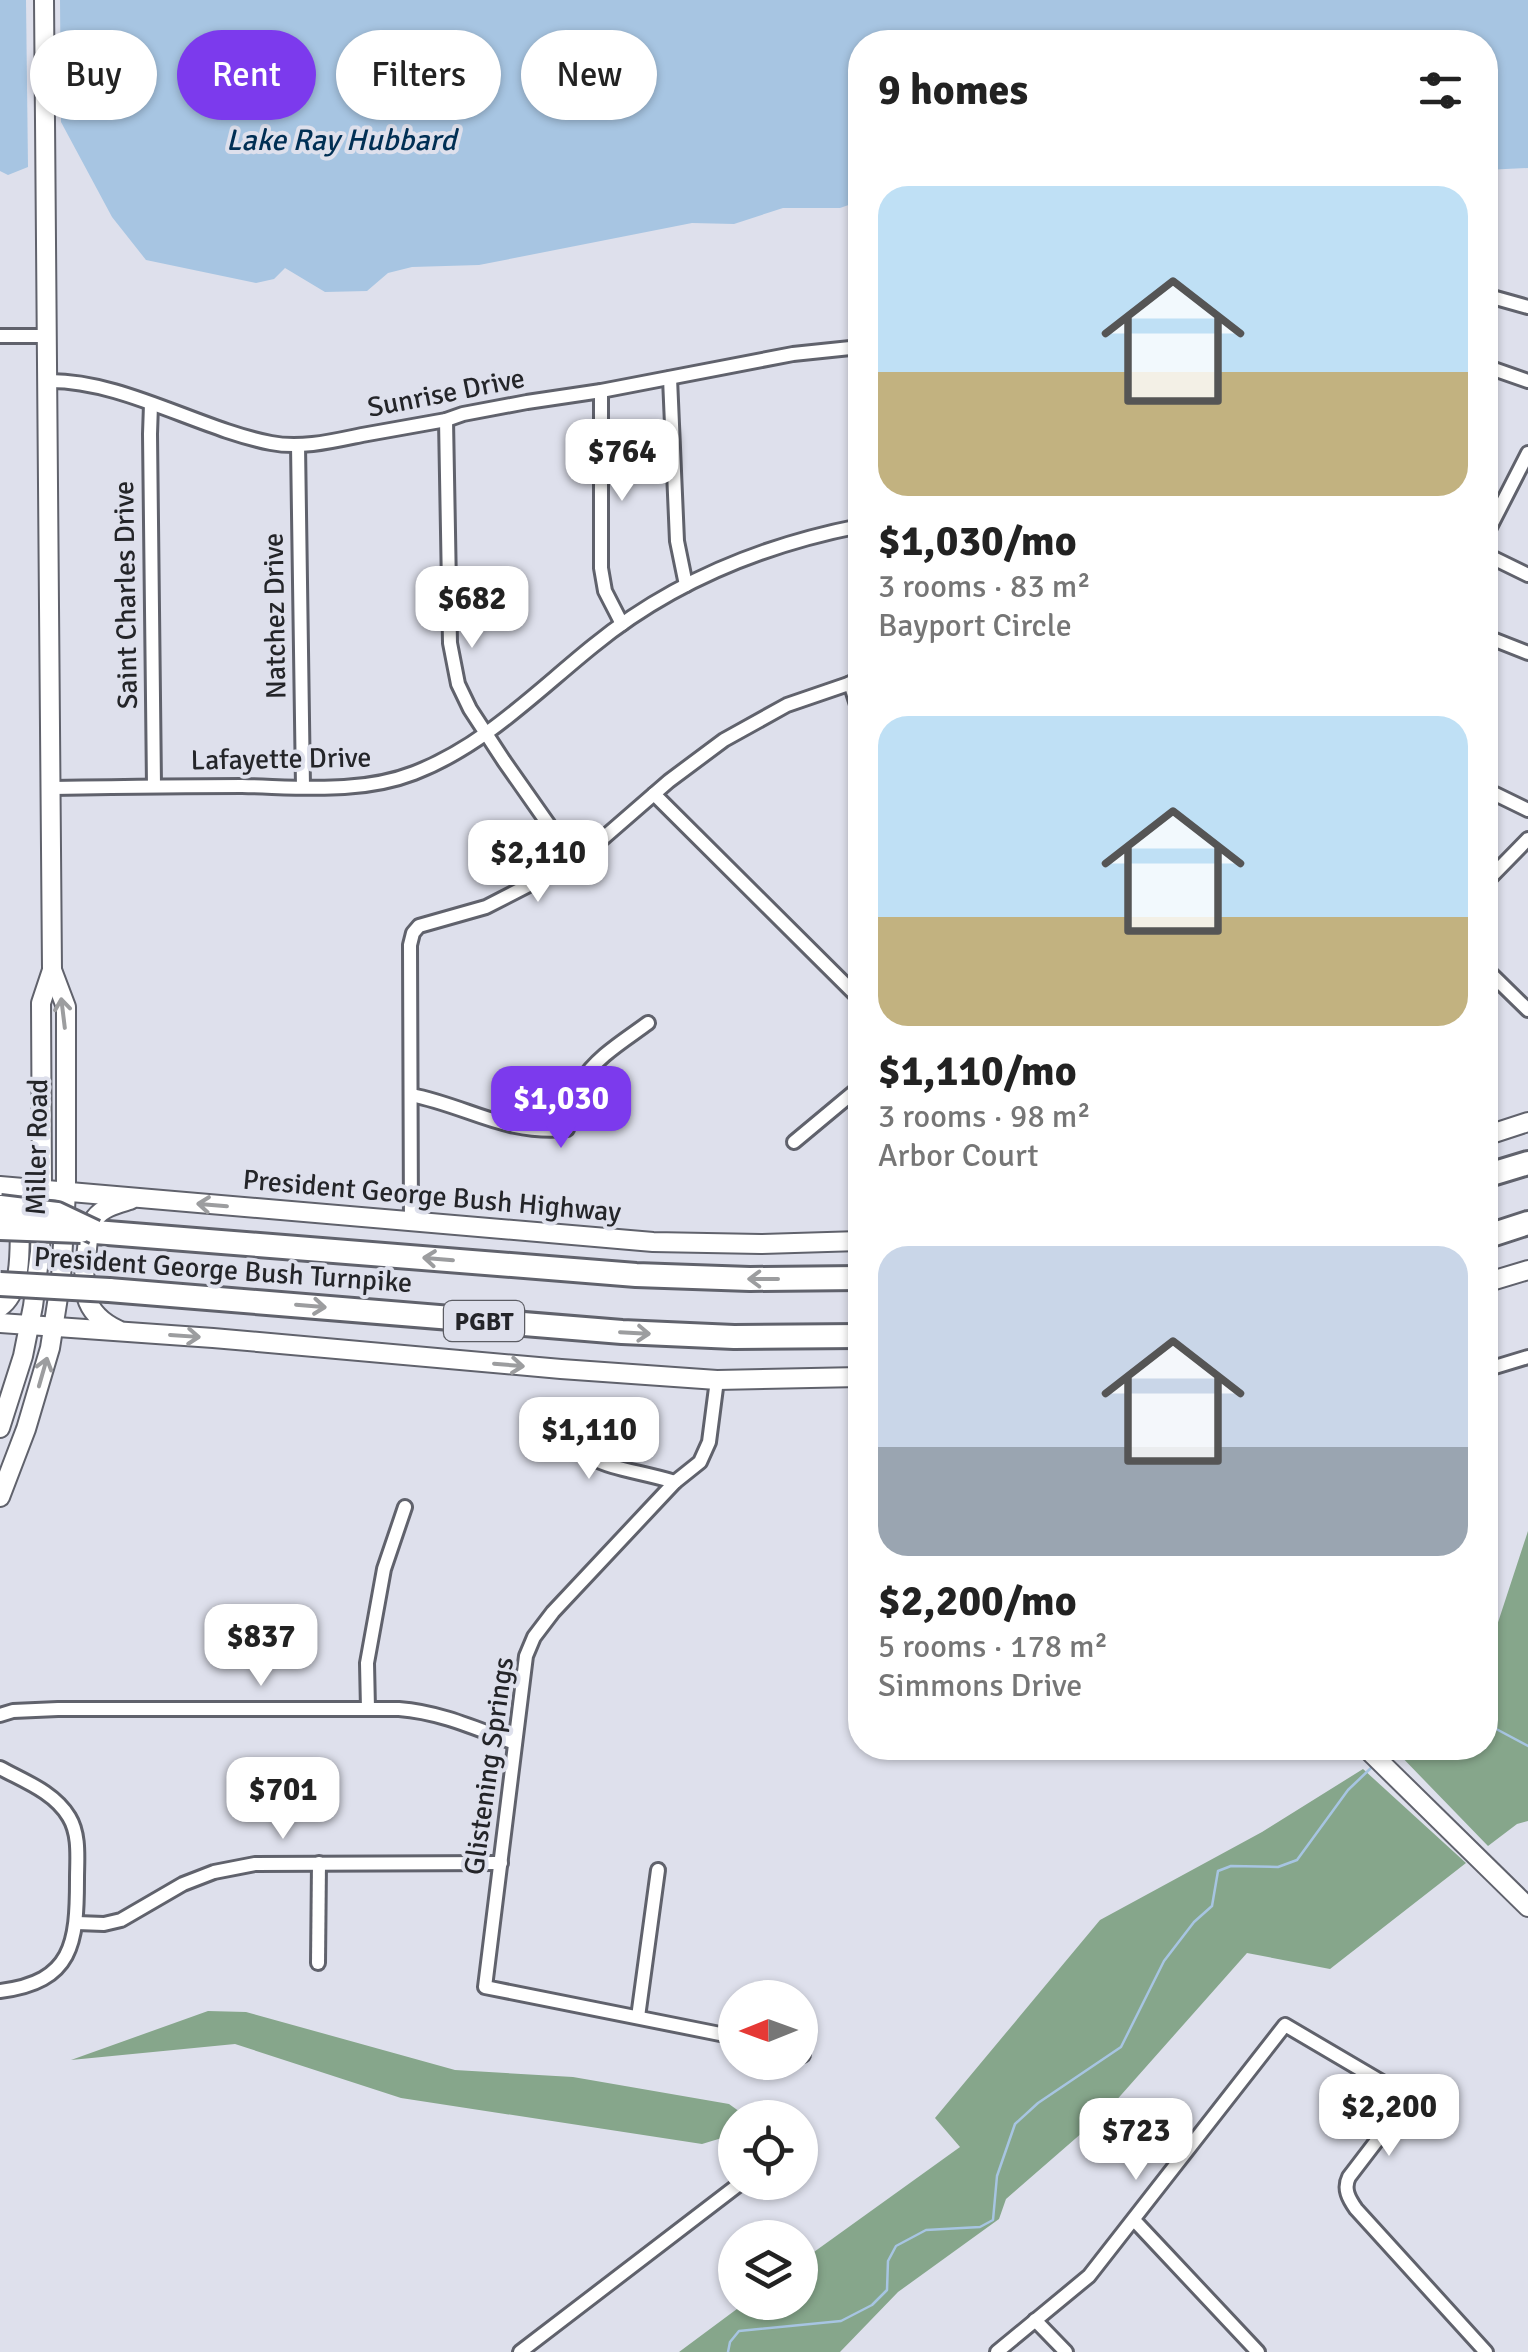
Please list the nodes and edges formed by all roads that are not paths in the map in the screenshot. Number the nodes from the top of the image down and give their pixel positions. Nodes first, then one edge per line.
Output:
1 (44, 0) edge
2 (1498, 299) edge
3 (1528, 307) edge
4 (0, 336) edge
5 (48, 336) junction
6 (848, 347) edge
7 (1498, 373) edge
8 (670, 378) junction
9 (1528, 381) edge
10 (48, 382) junction
11 (601, 390) junction
12 (151, 404) junction
13 (446, 420) junction
14 (298, 445) junction
15 (1528, 453) edge
16 (1498, 512) edge
17 (848, 529) edge
18 (1498, 560) edge
19 (1528, 575) edge
20 (686, 585) junction
21 (622, 624) junction
22 (1498, 641) edge
23 (1528, 653) edge
24 (848, 684) edge
25 (486, 733) junction
26 (154, 786) junction
27 (303, 787) junction
28 (52, 788) junction
29 (654, 794) junction
30 (1498, 795) edge
31 (1528, 810) edge
32 (1528, 839) edge
33 (576, 859) junction
34 (1498, 869) edge
35 (52, 970) junction
36 (1498, 981) edge
37 (848, 987) edge
38 (1528, 1010) edge
39 (648, 1023) dead end
40 (411, 1095) junction
41 (848, 1097) edge
42 (1528, 1122) edge
43 (1498, 1132) edge
44 (794, 1142) dead end
45 (1528, 1163) edge
46 (1498, 1172) edge
47 (0, 1189) edge
48 (42, 1190) junction
49 (66, 1192) junction
50 (135, 1198) junction
51 (0, 1207) edge
52 (411, 1222) junction
53 (1528, 1224) edge
54 (0, 1228) edge
55 (1498, 1232) edge
56 (104, 1233) junction
57 (848, 1241) edge
58 (1528, 1270) edge
59 (848, 1278) edge
60 (1498, 1279) edge
61 (0, 1284) edge
62 (0, 1307) edge
63 (0, 1323) edge
64 (29, 1325) junction
65 (53, 1327) junction
66 (120, 1332) junction
67 (848, 1336) edge
68 (1528, 1356) edge
69 (1498, 1366) edge
70 (848, 1377) edge
71 (717, 1380) junction
72 (546, 1414) dead end
73 (0, 1428) edge
74 (675, 1482) junction
75 (0, 1497) edge
76 (405, 1506) dead end
77 (368, 1709) junction
78 (0, 1715) edge
79 (515, 1742) junction
80 (1378, 1760) edge
81 (0, 1768) edge
82 (501, 1862) junction
83 (319, 1864) junction
84 (658, 1870) dead end
85 (1528, 1907) edge
86 (77, 1923) junction
87 (318, 1963) dead end
88 (0, 1991) edge
89 (638, 2017) junction
90 (718, 2033) edge
91 (718, 2200) edge
92 (1134, 2220) junction
93 (1035, 2320) junction
94 (520, 2352) edge
95 (997, 2352) edge
96 (1066, 2352) edge
97 (1258, 2352) edge
98 (1486, 2352) edge

1 - 5 main road, Miller Road
2 - 3 street
4 - 5 street
5 - 10 main road, Miller Road
6 - 8 street, Sunrise Drive
7 - 9 street
8 - 11 street, Sunrise Drive
8 - 20 street
10 - 12 street, Sunrise Drive
10 - 28 main road, Miller Road
11 - 13 street, Sunrise Drive
11 - 21 street
12 - 14 street, Sunrise Drive
12 - 26 street, Saint Charles Drive
13 - 14 street, Sunrise Drive
13 - 25 street
14 - 27 street, Natchez Drive
15 - 16 street
17 - 20 street, Lafayette Drive
18 - 19 street
20 - 21 street, Lafayette Drive
21 - 25 street, Lafayette Drive
22 - 23 street
24 - 29 street
25 - 27 street, Lafayette Drive
25 - 33 street
26 - 27 street, Lafayette Drive
26 - 28 street, Lafayette Drive
28 - 35 main road, Miller Road
29 - 33 street
29 - 37 street
30 - 31 street
32 - 34 street
33 - 40 street
35 - 48 main road, Miller Road
49 -> 35 main road, Miller Road
36 - 38 street
39 - 40 street
40 - 52 street
41 - 44 street
42 - 43 main road
45 - 46 highway
47 - 48 main road, President George Bush Highway
47 - 62 main road
48 - 49 main road, President George Bush Highway
48 - 64 main road, Miller Road
49 - 50 main road, President George Bush Highway
49 - 65 main road, Miller Road
52 -> 50 main road, President George Bush Highway
50 - 66 main road
51 - 56 highway, bridge
52 - 57 main road, President George Bush Highway
53 - 55 highway
54 - 56 highway, President George Bush Turnpike / PGBT, bridge
59 -> 56 highway, President George Bush Turnpike / PGBT
58 - 60 main road
61 -> 67 highway, President George Bush Turnpike / PGBT, bridge
63 - 64 main road
64 - 65 main road
64 - 73 main road, Miller Road
65 - 66 main road
75 -> 65 main road, Miller Road
66 -> 71 main road
68 - 69 street
70 - 71 main road
71 - 74 street, Glistening Springs
72 - 74 street
74 - 79 street, Glistening Springs
76 - 77 street
77 - 78 street
77 - 79 street
79 - 82 street, Glistening Springs
80 - 85 main road
81 - 86 street
82 - 83 street
82 - 89 street, Glistening Springs
83 - 86 street
83 - 87 street
84 - 89 street
86 - 88 street
89 - 90 street
91 - 94 street
92 - 93 street
92 - 97 street
92 - 98 street
93 - 95 street
93 - 96 street

